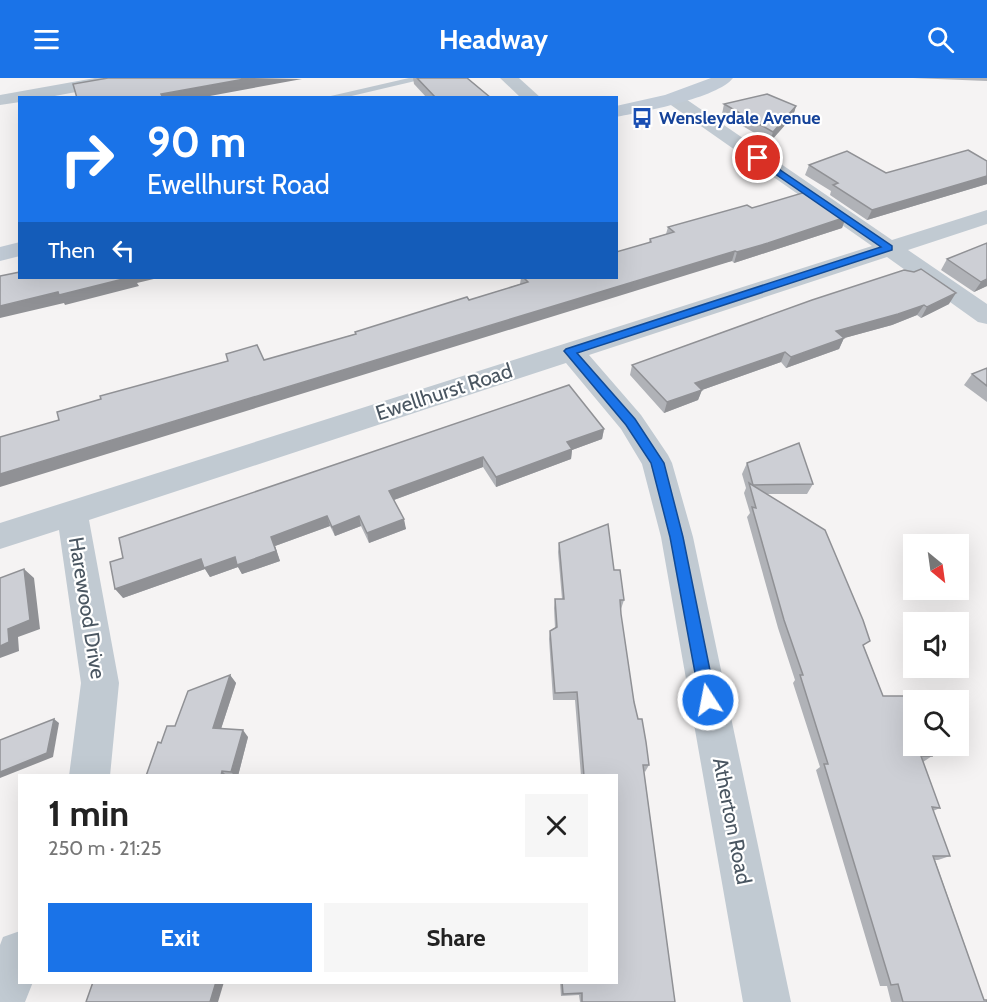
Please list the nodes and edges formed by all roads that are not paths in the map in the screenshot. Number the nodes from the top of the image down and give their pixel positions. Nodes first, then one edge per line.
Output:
1 (18, 78) edge
2 (124, 78) edge
3 (423, 78) edge
4 (509, 78) edge
5 (724, 78) edge
6 (0, 92) edge
7 (23, 96) edge
8 (337, 96) edge
9 (530, 96) edge
10 (18, 97) edge
11 (674, 99) junction
12 (0, 100) edge
13 (618, 112) edge
14 (987, 217) edge
15 (888, 248) junction
16 (18, 250) edge
17 (0, 254) edge
18 (987, 316) edge
19 (570, 351) junction
20 (72, 512) junction
21 (0, 536) edge
22 (89, 774) edge
23 (18, 959) edge
24 (1, 1002) edge
25 (767, 1002) edge

1 - 6 street
2 - 7 street
3 - 8 lane
4 - 9 street
5 - 11 street
10 - 12 street
11 - 13 street
11 - 15 street
14 - 15 street, Ewellhurst Road
15 - 18 street
15 - 19 street, Ewellhurst Road
16 - 17 street
19 - 20 street, Ewellhurst Road
19 - 25 street, Atherton Road
20 - 21 street, Ewellhurst Road
20 - 22 street, Harewood Drive
23 - 24 street

